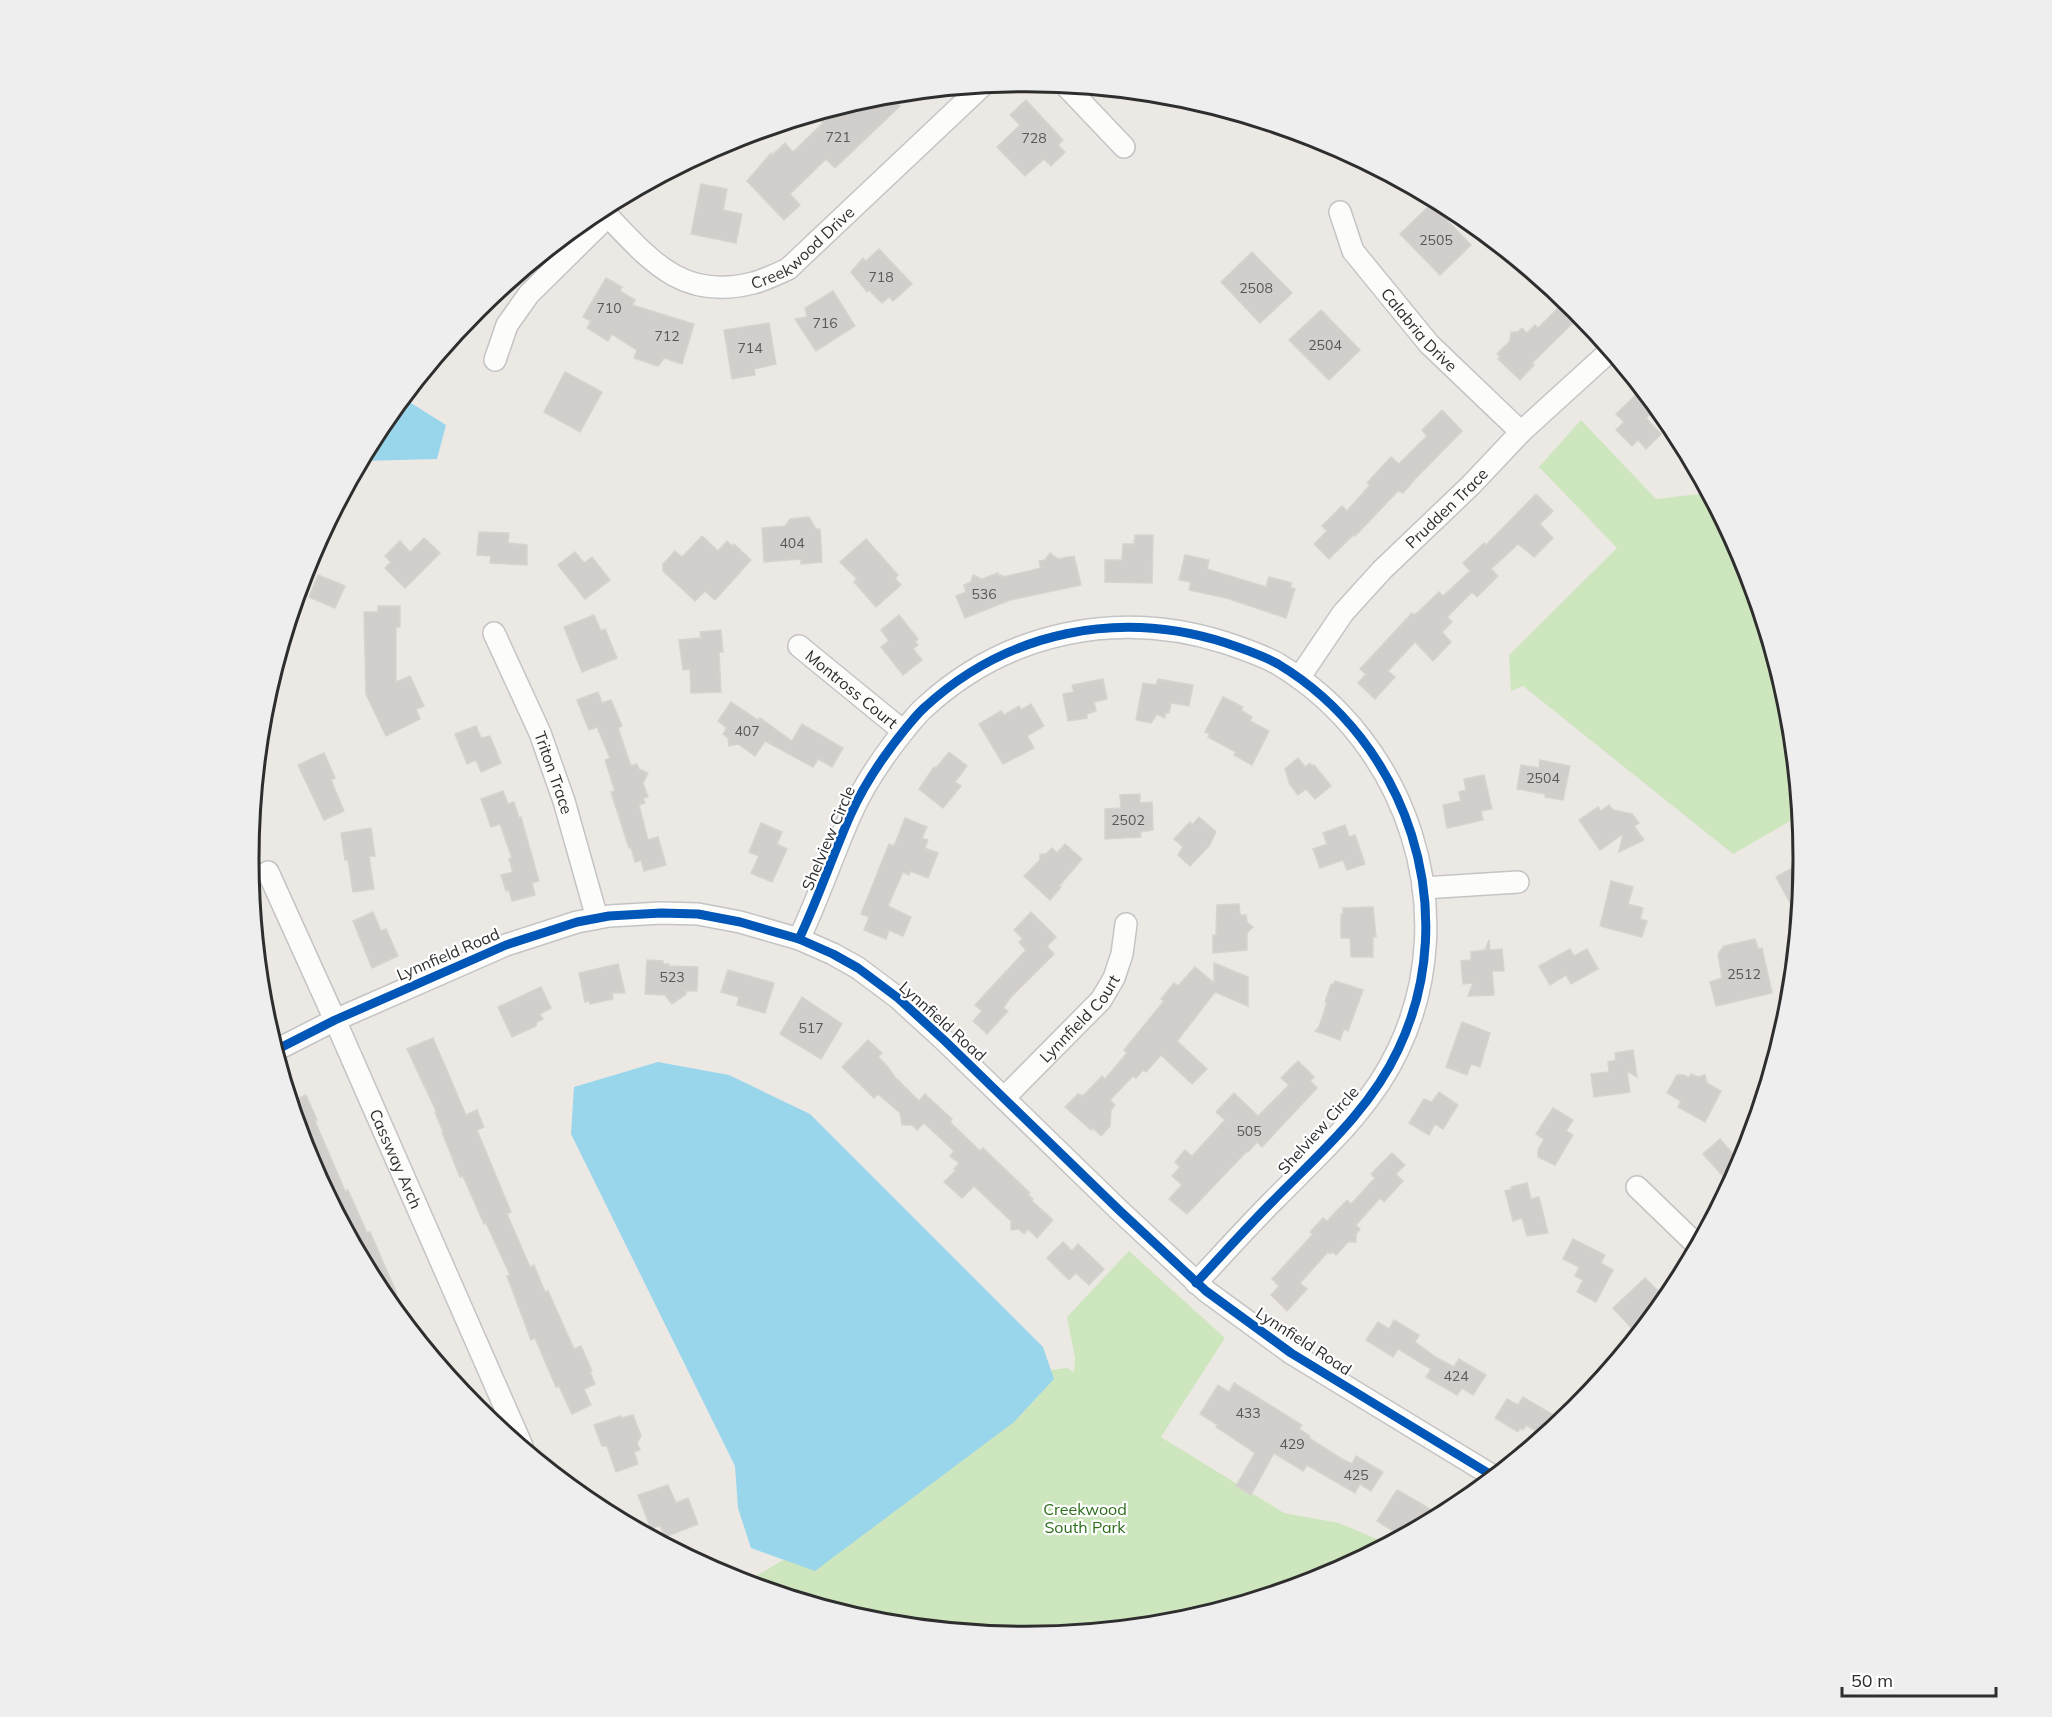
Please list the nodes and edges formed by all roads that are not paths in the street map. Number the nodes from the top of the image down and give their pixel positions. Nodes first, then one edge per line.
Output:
1 (973, 93) edge
2 (1073, 93) edge
3 (1124, 147) dead end
4 (1341, 213) dead end
5 (608, 216) edge
6 (588, 229) edge
7 (1605, 356) edge
8 (495, 360) dead end
9 (1521, 432) junction
10 (494, 633) dead end
11 (799, 646) dead end
12 (1299, 678) junction
13 (903, 731) junction
14 (268, 872) dead end
15 (1518, 882) dead end
16 (1423, 888) junction
17 (597, 918) junction
18 (1126, 924) dead end
19 (799, 939) junction
20 (335, 1020) junction
21 (283, 1047) edge
22 (1004, 1098) junction
23 (1637, 1187) dead end
24 (1691, 1240) edge
25 (1196, 1282) junction
26 (515, 1430) edge
27 (1486, 1472) edge

1 - 5 street, Creekwood Drive
2 - 3 street
4 - 9 street, Calabria Drive
6 - 8 street
7 - 9 street, Prudden Trace
9 - 12 street, Prudden Trace
10 - 17 street, Triton Trace
11 - 13 street, Montross Court
12 - 13 street, Shelview Circle
12 - 16 street, Shelview Circle
13 - 19 street, Shelview Circle
14 - 20 street, Cassway Arch
15 - 16 street
16 - 25 street, Shelview Circle
17 - 19 street, Lynnfield Road
17 - 20 street, Lynnfield Road
18 - 22 street, Lynnfield Court
19 - 22 street, Lynnfield Road
20 - 21 street, Lynnfield Road
20 - 26 street, Cassway Arch
22 - 25 street, Lynnfield Road
23 - 24 street
25 - 27 street, Lynnfield Road

